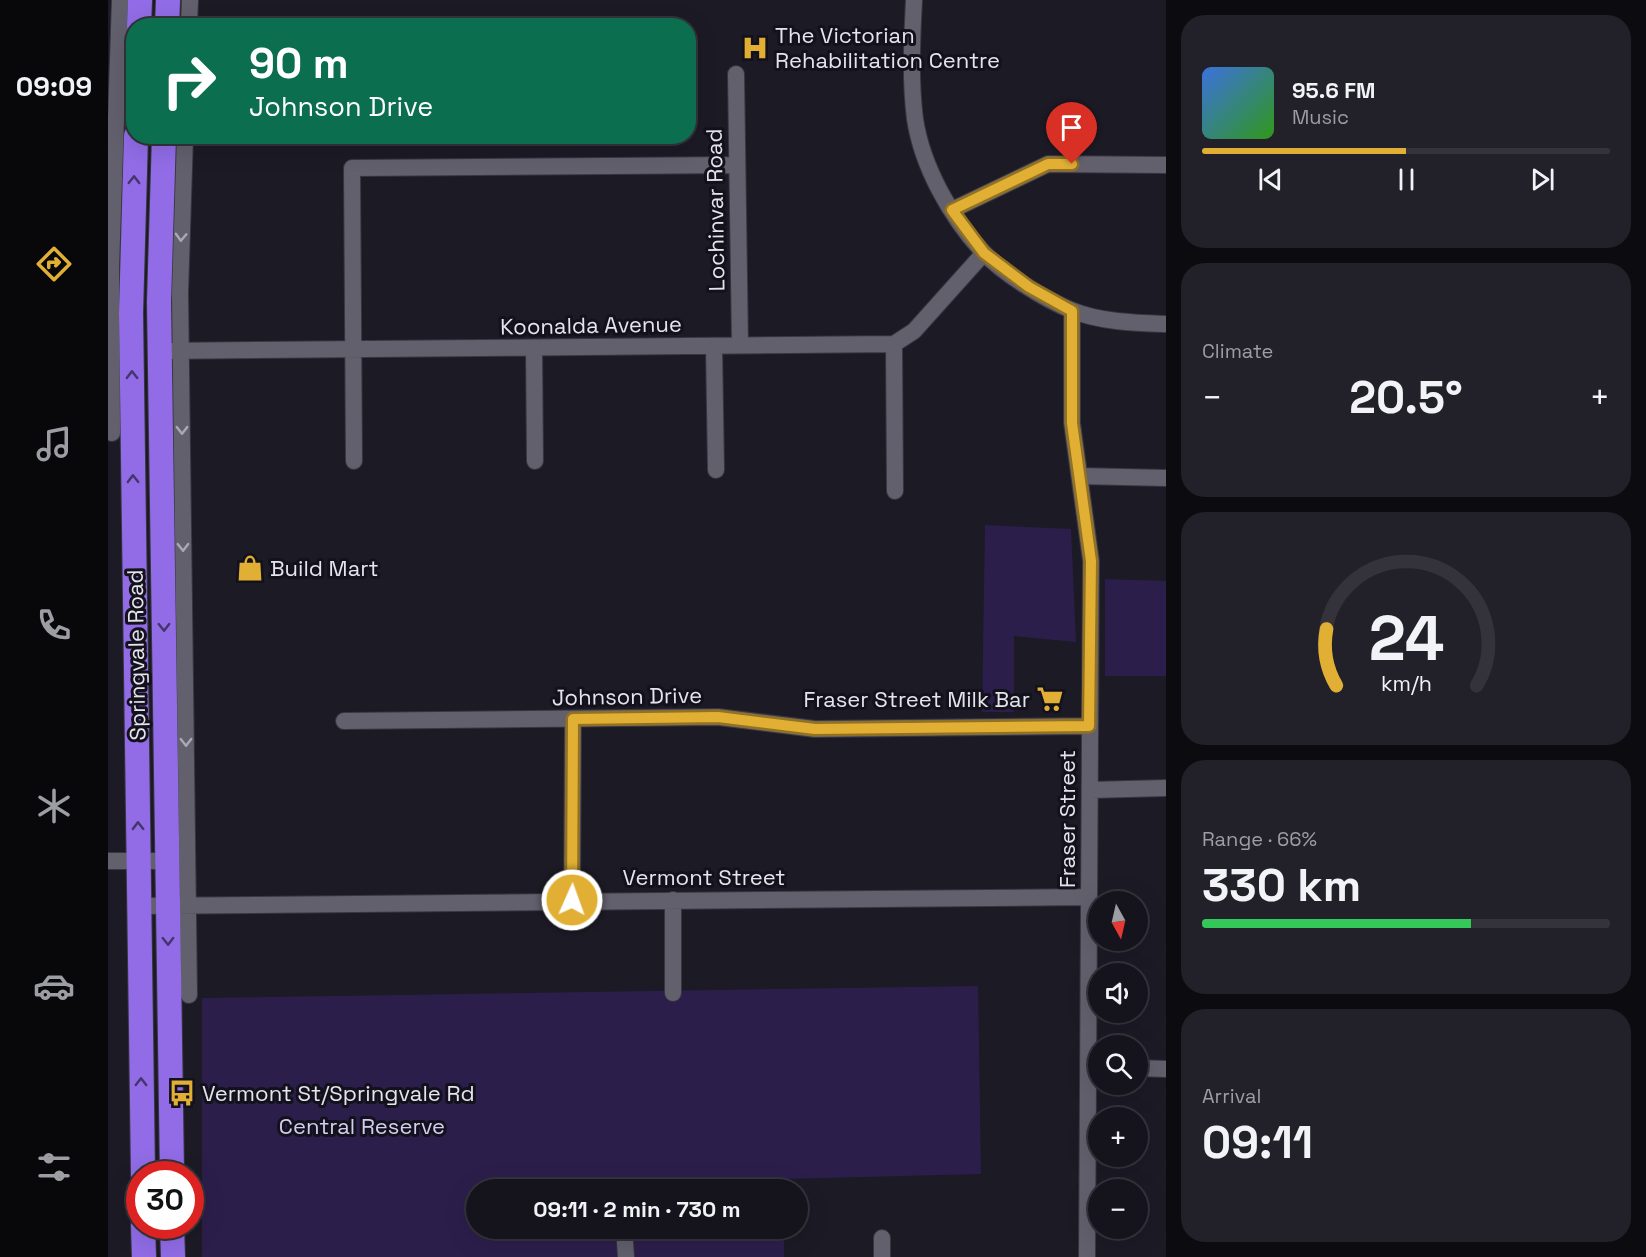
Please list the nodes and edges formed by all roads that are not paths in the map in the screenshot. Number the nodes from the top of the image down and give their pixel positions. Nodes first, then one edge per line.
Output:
1 (120, 0) edge
2 (140, 0) edge
3 (168, 0) edge
4 (190, 0) edge
5 (914, 0) edge
6 (139, 18) edge
7 (167, 18) edge
8 (189, 18) edge
9 (736, 74) dead end
10 (136, 144) edge
11 (164, 144) edge
12 (185, 144) edge
13 (736, 165) junction
14 (1166, 165) edge
15 (952, 210) junction
16 (984, 253) junction
17 (110, 267) edge
18 (1072, 311) junction
19 (1166, 324) edge
20 (894, 344) junction
21 (740, 345) junction
22 (714, 346) junction
23 (534, 348) junction
24 (352, 349) junction
25 (171, 351) junction
26 (118, 433) edge
27 (161, 433) junction
28 (354, 461) dead end
29 (536, 461) dead end
30 (716, 470) dead end
31 (1080, 476) junction
32 (1166, 478) edge
33 (895, 491) dead end
34 (573, 719) junction
35 (344, 721) dead end
36 (1089, 726) junction
37 (1166, 788) edge
38 (1090, 790) junction
39 (108, 861) edge
40 (138, 861) junction
41 (167, 861) junction
42 (1089, 891) edge
43 (1088, 897) edge
44 (572, 900) junction
45 (673, 900) junction
46 (178, 905) junction
47 (139, 906) junction
48 (1090, 951) edge
49 (673, 993) dead end
50 (189, 995) dead end
51 (1092, 1035) edge
52 (1148, 1068) edge
53 (1166, 1069) edge
54 (1092, 1095) edge
55 (143, 1161) edge
56 (172, 1161) edge
57 (882, 1238) dead end
58 (143, 1239) edge
59 (172, 1239) edge
60 (144, 1257) edge
61 (173, 1257) edge
62 (882, 1257) edge
63 (1087, 1257) edge

1 - 17 street, Springvale Road
2 - 6 highway
3 - 7 highway
4 - 8 street
5 - 15 street
9 - 13 street, Lochinvar Road
26 -> 10 highway, Springvale Road
11 - 25 highway, Springvale Road
12 -> 25 street, Springvale Road
13 - 21 street, Lochinvar Road
13 - 24 street
14 - 15 street
15 - 16 street
16 - 18 street
16 - 20 street
17 - 26 street, Springvale Road
18 - 19 street
18 - 31 street, Fraser Street
20 - 21 street, Koonalda Avenue
20 - 33 street
21 - 22 street, Koonalda Avenue
22 - 23 street, Koonalda Avenue
22 - 30 street
23 - 24 street, Koonalda Avenue
23 - 29 street
24 - 25 street, Koonalda Avenue
24 - 28 street
25 - 27 highway, Springvale Road
25 -> 46 street, Springvale Road
26 - 27 street
40 -> 26 highway, Springvale Road
27 -> 41 highway, Springvale Road
31 - 32 street
31 - 36 street, Fraser Street
34 - 35 street, Johnson Drive
34 - 36 street, Johnson Drive
34 - 44 street
36 - 38 street, Fraser Street
37 - 38 street
38 - 42 street, Fraser Street
39 - 40 street
40 - 41 street
40 - 47 highway, Springvale Road
41 - 46 highway, Springvale Road
43 - 45 street, Vermont Street
44 - 45 street, Vermont Street
44 - 46 street, Vermont Street
45 - 49 street
46 - 47 street, Vermont Street
46 - 50 street, Springvale Road
46 -> 56 highway, Springvale Road
55 -> 47 highway, Springvale Road
48 - 51 street, Fraser Street
52 - 53 street
54 - 63 street, Fraser Street
57 - 62 street
58 - 60 highway
59 - 61 highway

